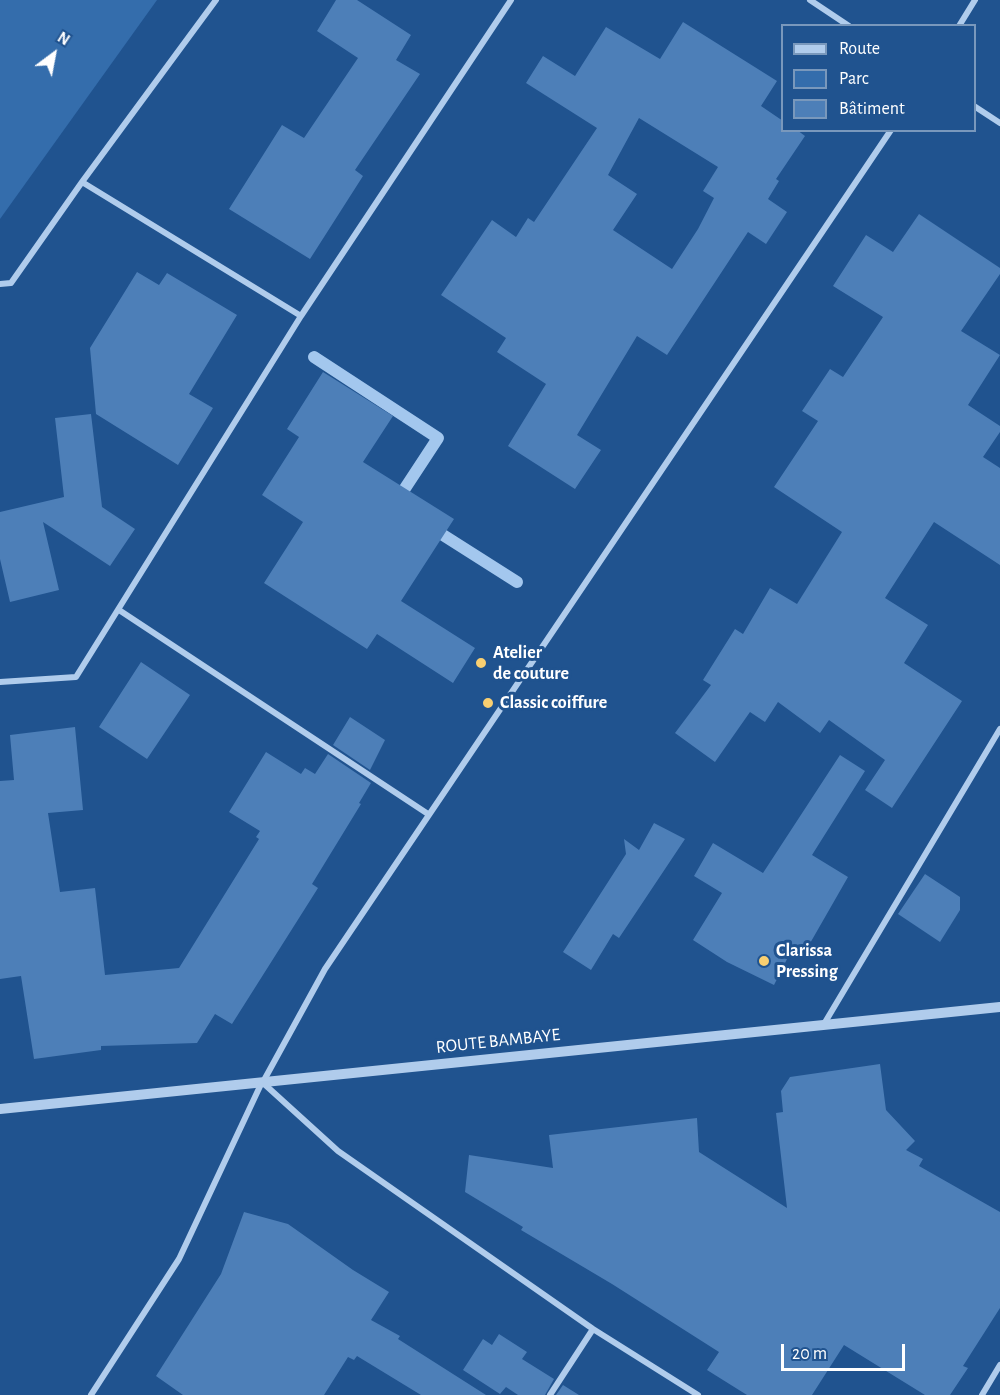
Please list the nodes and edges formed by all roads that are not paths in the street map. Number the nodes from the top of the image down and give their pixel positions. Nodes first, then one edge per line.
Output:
1 (216, 0) edge
2 (511, 0) edge
3 (810, 0) edge
4 (975, 0) edge
5 (846, 24) edge
6 (960, 24) edge
7 (976, 107) edge
8 (1000, 123) edge
9 (890, 132) edge
10 (82, 182) junction
11 (0, 284) edge
12 (301, 316) junction
13 (119, 610) junction
14 (0, 682) edge
15 (1000, 729) edge
16 (428, 814) junction
17 (1000, 1007) edge
18 (823, 1025) junction
19 (262, 1082) junction
20 (0, 1109) edge
21 (593, 1329) junction
22 (1000, 1365) edge
23 (92, 1395) edge
24 (550, 1395) edge
25 (698, 1395) edge
26 (981, 1395) edge

1 - 10 street
2 - 12 street
3 - 5 street
4 - 6 street
7 - 8 street
9 - 16 street
10 - 11 street
10 - 12 street
12 - 13 street
13 - 14 street
13 - 16 street
15 - 18 street
16 - 19 street
17 - 18 street, ROUTE BAMBAYE
18 - 19 street, ROUTE BAMBAYE
19 - 20 street, ROUTE BAMBAYE
19 - 21 street
19 - 23 street
21 - 24 street
21 - 25 street
22 - 26 street

